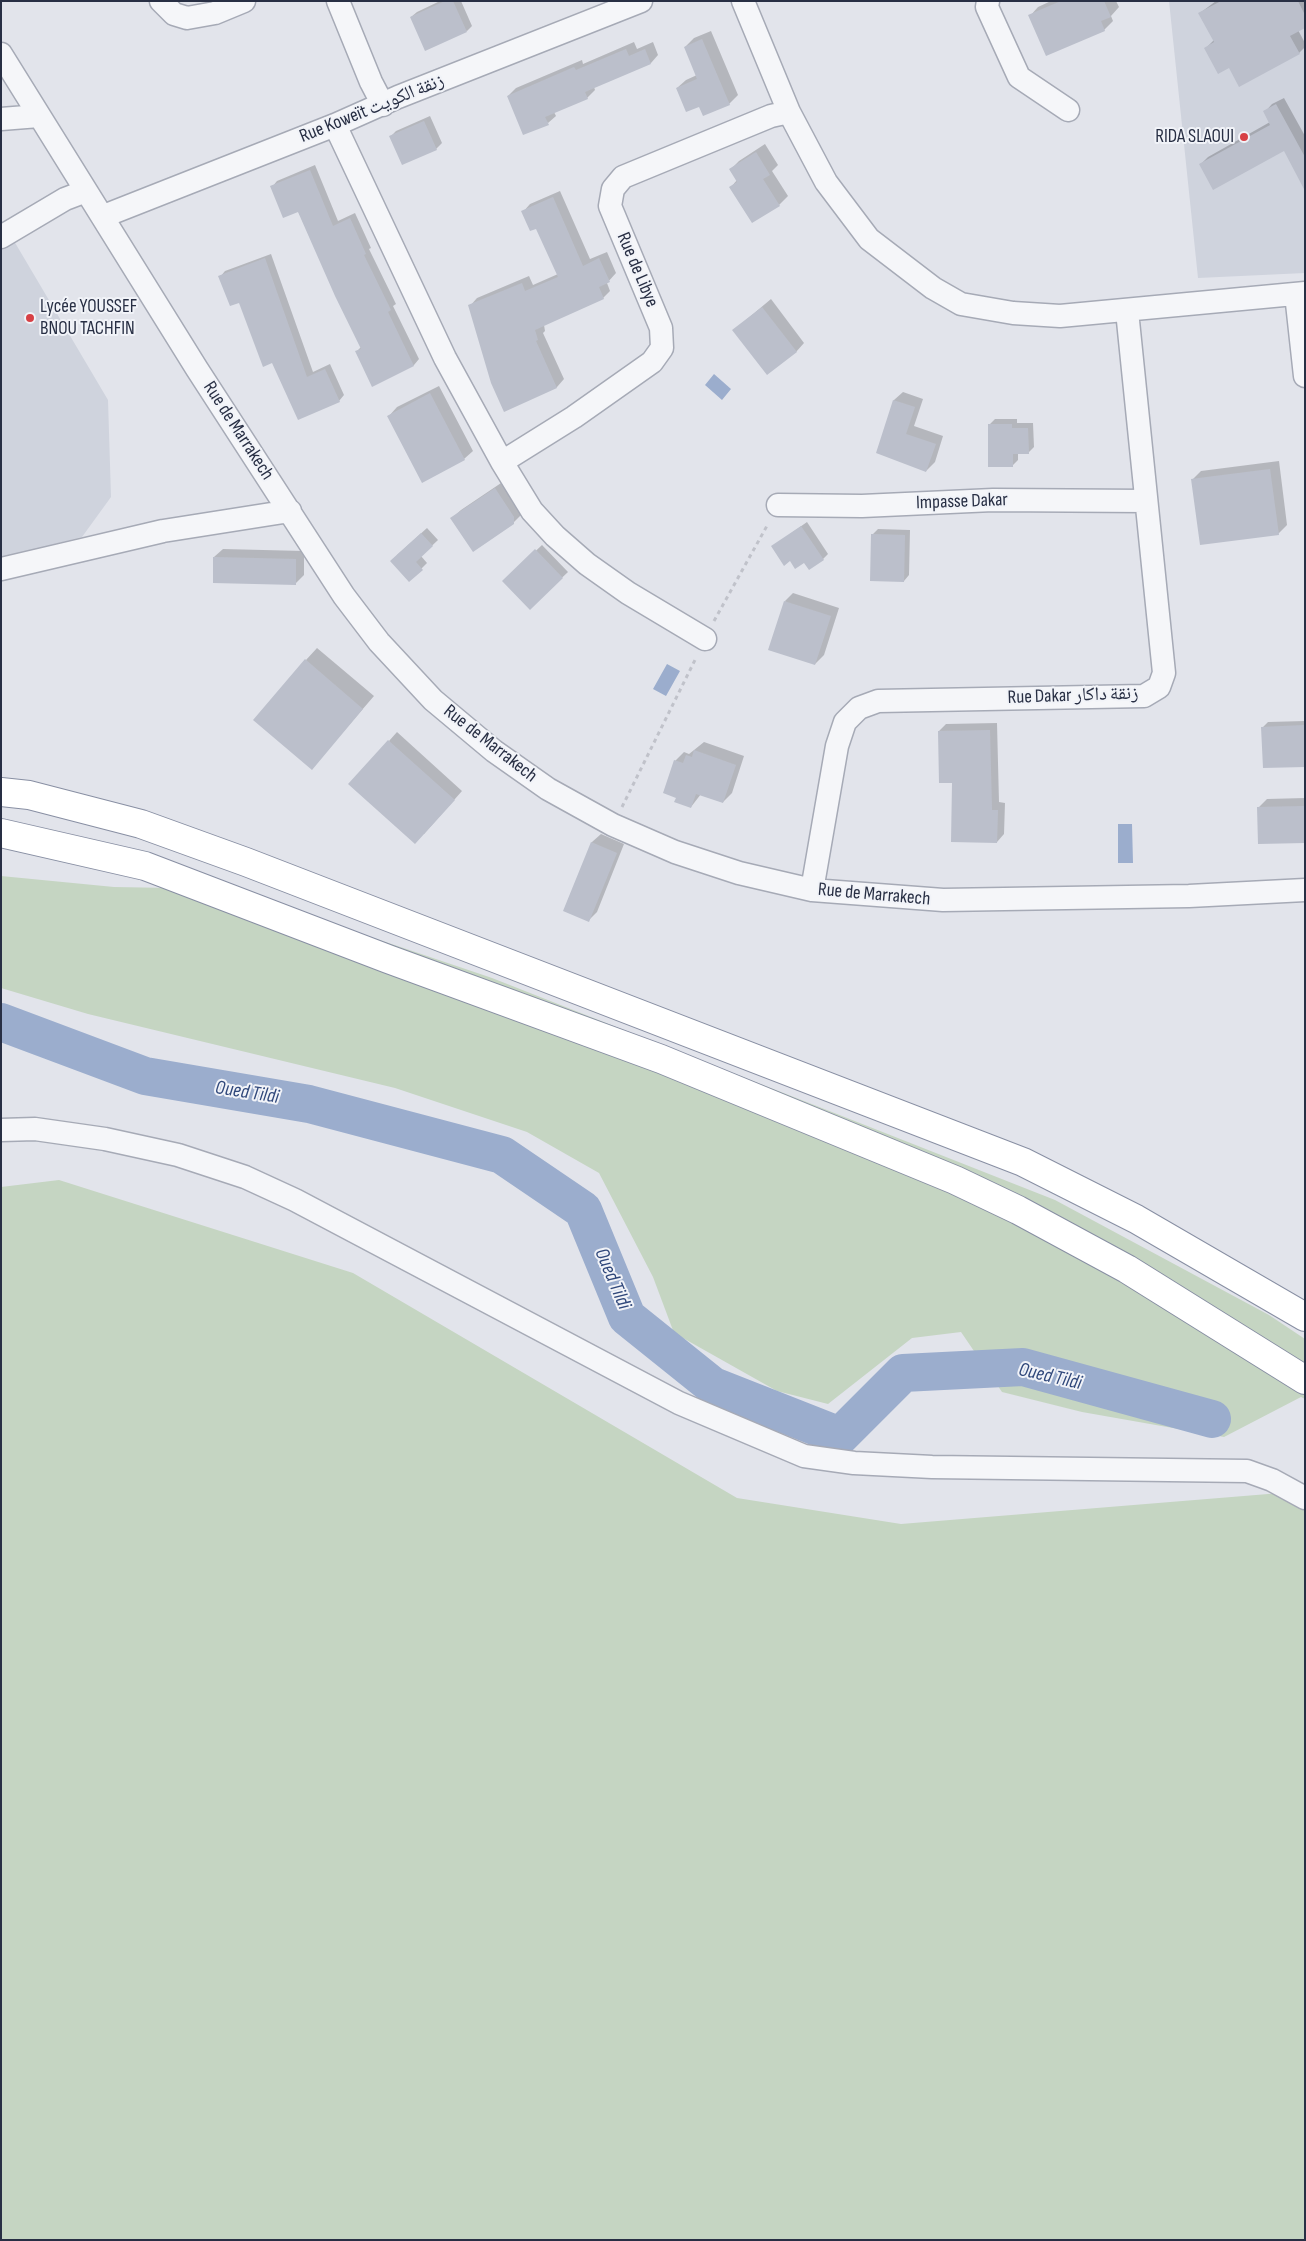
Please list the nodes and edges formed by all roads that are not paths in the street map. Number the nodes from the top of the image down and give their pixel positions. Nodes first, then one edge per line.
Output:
1 (161, 1) edge
2 (244, 1) edge
3 (338, 1) edge
4 (641, 1) edge
5 (743, 1) edge
6 (988, 1) edge
7 (1, 54) edge
8 (383, 105) junction
9 (1068, 110) dead end
10 (789, 112) junction
11 (39, 116) junction
12 (1, 119) edge
13 (335, 124) junction
14 (86, 191) junction
15 (104, 216) junction
16 (1, 237) edge
17 (1301, 293) edge
18 (1127, 311) junction
19 (1305, 376) edge
20 (502, 462) junction
21 (1145, 501) junction
22 (778, 505) road end
23 (290, 511) junction
24 (1, 569) edge
25 (705, 639) road end
26 (1, 792) edge
27 (1, 833) edge
28 (812, 890) junction
29 (1305, 890) edge
30 (1, 1130) edge
31 (1305, 1317) edge
32 (1305, 1380) edge
33 (1305, 1498) edge

1 - 2 street
3 - 8 street
4 - 8 street, Rue Koweït زنقة الكويت
5 - 10 street
6 - 9 street
7 - 11 street, Rue de Marrakech
8 - 13 street, Rue Koweït زنقة الكويت
10 - 18 street
10 - 20 street, Rue de Libye
11 - 12 street
11 - 14 street, Rue de Marrakech
13 - 15 street, Rue Koweït زنقة الكويت
13 - 20 street
14 - 15 street, Rue de Marrakech
14 - 16 street
15 - 23 street, Rue de Marrakech
17 - 18 street
17 - 19 street
18 - 21 street, Rue Dakar زنقة داكار
20 - 25 street
21 - 22 street, Impasse Dakar
21 - 28 street, Rue Dakar زنقة داكار
23 - 24 street
23 - 28 street, Rue de Marrakech
26 - 31 highway
27 - 32 highway
28 - 29 street, Rue de Marrakech
30 - 33 street

